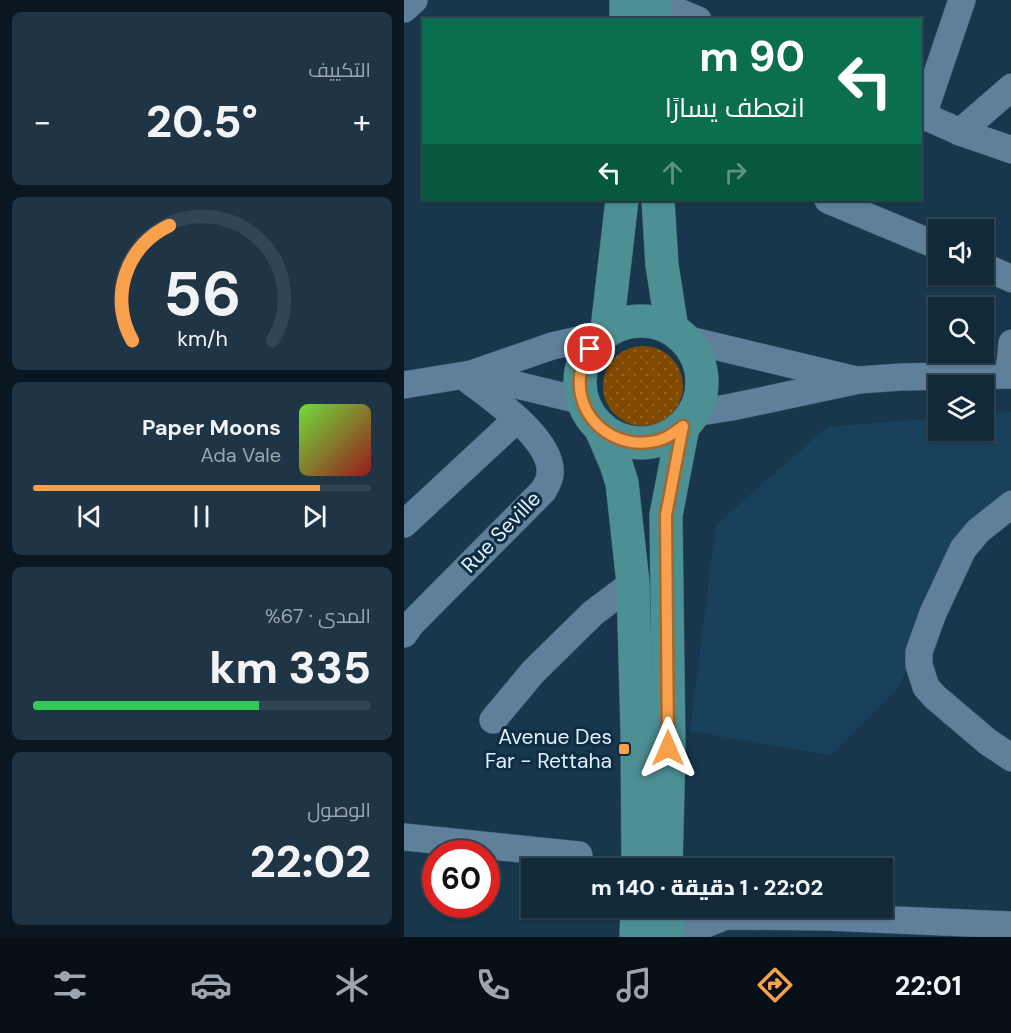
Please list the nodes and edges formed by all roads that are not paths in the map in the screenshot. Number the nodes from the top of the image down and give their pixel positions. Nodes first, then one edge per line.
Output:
1 (414, 0) edge
2 (962, 0) edge
3 (647, 6) edge
4 (404, 9) edge
5 (629, 18) edge
6 (693, 18) edge
7 (1012, 87) edge
8 (922, 114) edge
9 (960, 132) junction
10 (1012, 150) edge
11 (622, 201) edge
12 (658, 201) edge
13 (830, 201) edge
14 (928, 242) edge
15 (994, 271) edge
16 (1012, 279) edge
17 (604, 332) junction
18 (679, 334) junction
19 (1012, 343) edge
20 (467, 375) junction
21 (1011, 375) edge
22 (859, 380) junction
23 (404, 385) edge
24 (582, 402) junction
25 (517, 419) junction
26 (689, 420) junction
27 (601, 429) junction
28 (1012, 504) edge
29 (404, 524) edge
30 (633, 583) junction
31 (406, 624) edge
32 (493, 720) dead end
33 (1012, 758) edge
34 (404, 837) edge
35 (579, 855) dead end
36 (638, 858) edge
37 (666, 858) edge
38 (637, 918) edge
39 (668, 918) edge
40 (707, 918) edge
41 (761, 918) edge
42 (1012, 925) edge
43 (827, 927) edge
44 (636, 937) edge
45 (668, 937) edge
46 (674, 937) edge

1 - 4 street
2 - 8 street
3 - 5 main road
3 - 6 street
7 - 9 street
8 - 9 street
9 - 10 street
11 - 17 main road
12 - 18 main road
13 - 14 street
15 - 16 street
17 - 18 main road
17 - 20 street
17 - 24 main road
18 - 22 street
18 - 26 main road
19 - 21 street
20 - 23 street
20 - 24 street
20 - 25 street, Rue Seville
21 - 22 street
22 - 26 street
24 - 27 main road
25 - 29 street
25 - 31 street, Rue Seville
26 - 27 main road
26 - 37 main road
27 - 30 main road
28 - 33 street
30 - 32 street
30 - 36 main road
34 - 35 street
38 - 44 main road
39 - 45 main road
40 - 46 street
41 - 43 street
42 - 43 street

